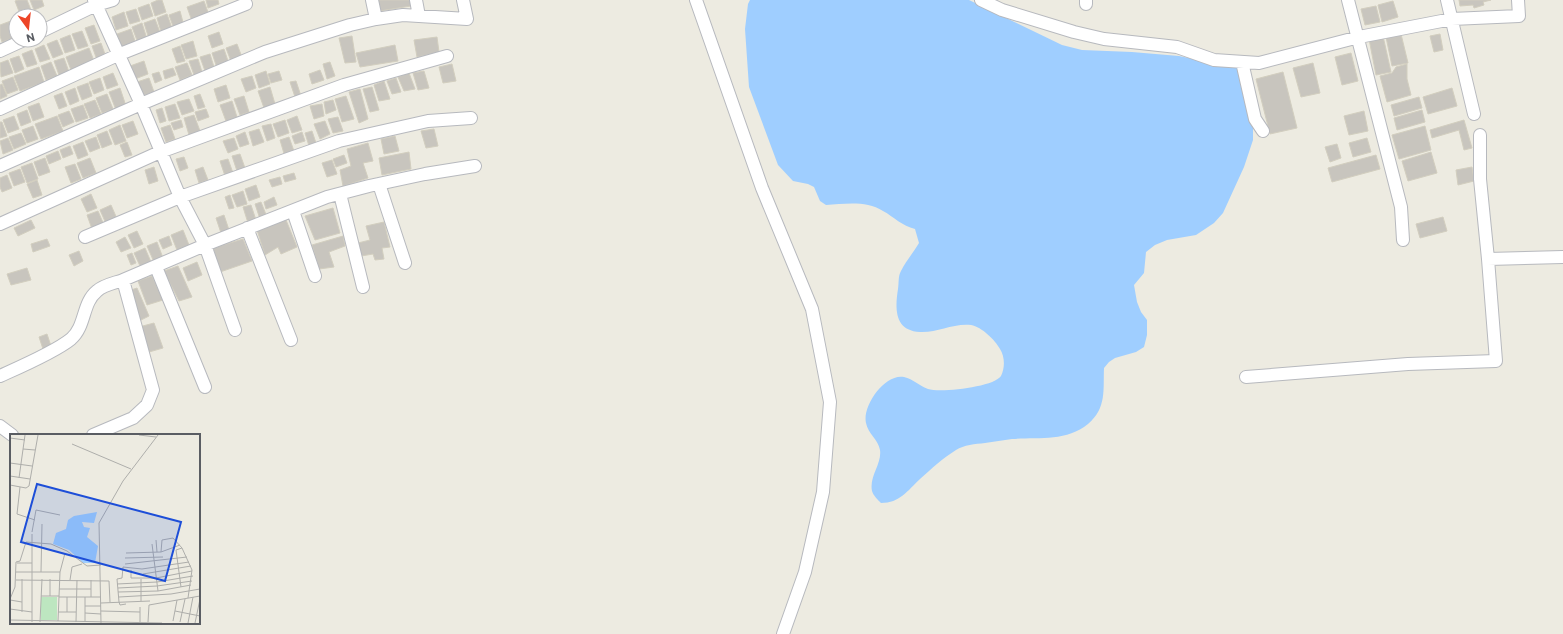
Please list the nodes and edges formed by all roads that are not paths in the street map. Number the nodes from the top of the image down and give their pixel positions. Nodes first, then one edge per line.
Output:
1 (113, 0) edge
2 (372, 0) edge
3 (416, 0) edge
4 (463, 0) edge
5 (696, 0) edge
6 (981, 0) edge
7 (1348, 0) edge
8 (1447, 0) edge
9 (1518, 0) edge
10 (95, 3) edge
11 (246, 4) dead end
12 (419, 16) junction
13 (376, 19) junction
14 (1452, 19) junction
15 (48, 28) edge
16 (1359, 37) junction
17 (120, 54) junction
18 (447, 56) dead end
19 (1242, 62) junction
20 (141, 104) junction
21 (0, 109) edge
22 (1474, 114) dead end
23 (471, 118) dead end
24 (1264, 131) dead end
25 (1480, 135) dead end
26 (160, 152) junction
27 (0, 166) edge
28 (475, 166) dead end
29 (379, 184) junction
30 (340, 194) junction
31 (180, 197) junction
32 (293, 211) junction
33 (0, 224) edge
34 (248, 228) junction
35 (85, 237) dead end
36 (1404, 240) dead end
37 (205, 245) junction
38 (1563, 257) edge
39 (1488, 259) junction
40 (404, 263) dead end
41 (156, 267) junction
42 (315, 276) dead end
43 (123, 280) junction
44 (363, 287) dead end
45 (235, 330) dead end
46 (291, 340) dead end
47 (0, 376) edge
48 (1246, 377) dead end
49 (205, 387) dead end
50 (0, 426) edge
51 (11, 434) edge
52 (95, 434) edge
53 (783, 634) edge

1 - 10 street
2 - 13 street
3 - 12 street
4 - 12 street
5 - 53 street
6 - 19 street
7 - 16 street
8 - 14 street
9 - 14 street
10 - 15 street
10 - 17 street
11 - 17 street
12 - 13 street
13 - 20 street
14 - 16 street
14 - 22 street
16 - 19 street
16 - 36 street
17 - 20 street
17 - 21 street
18 - 26 street
19 - 24 street
20 - 26 street
20 - 27 street
23 - 31 street
25 - 39 street
26 - 31 street
26 - 33 street
28 - 29 street
29 - 30 street
29 - 40 street
30 - 32 street
30 - 44 street
31 - 35 street
31 - 37 street
32 - 34 street
32 - 42 street
34 - 37 street
34 - 46 street
37 - 41 street
37 - 45 street
38 - 39 street
39 - 48 street
41 - 43 street
41 - 49 street
43 - 47 street
43 - 52 street
50 - 51 street

